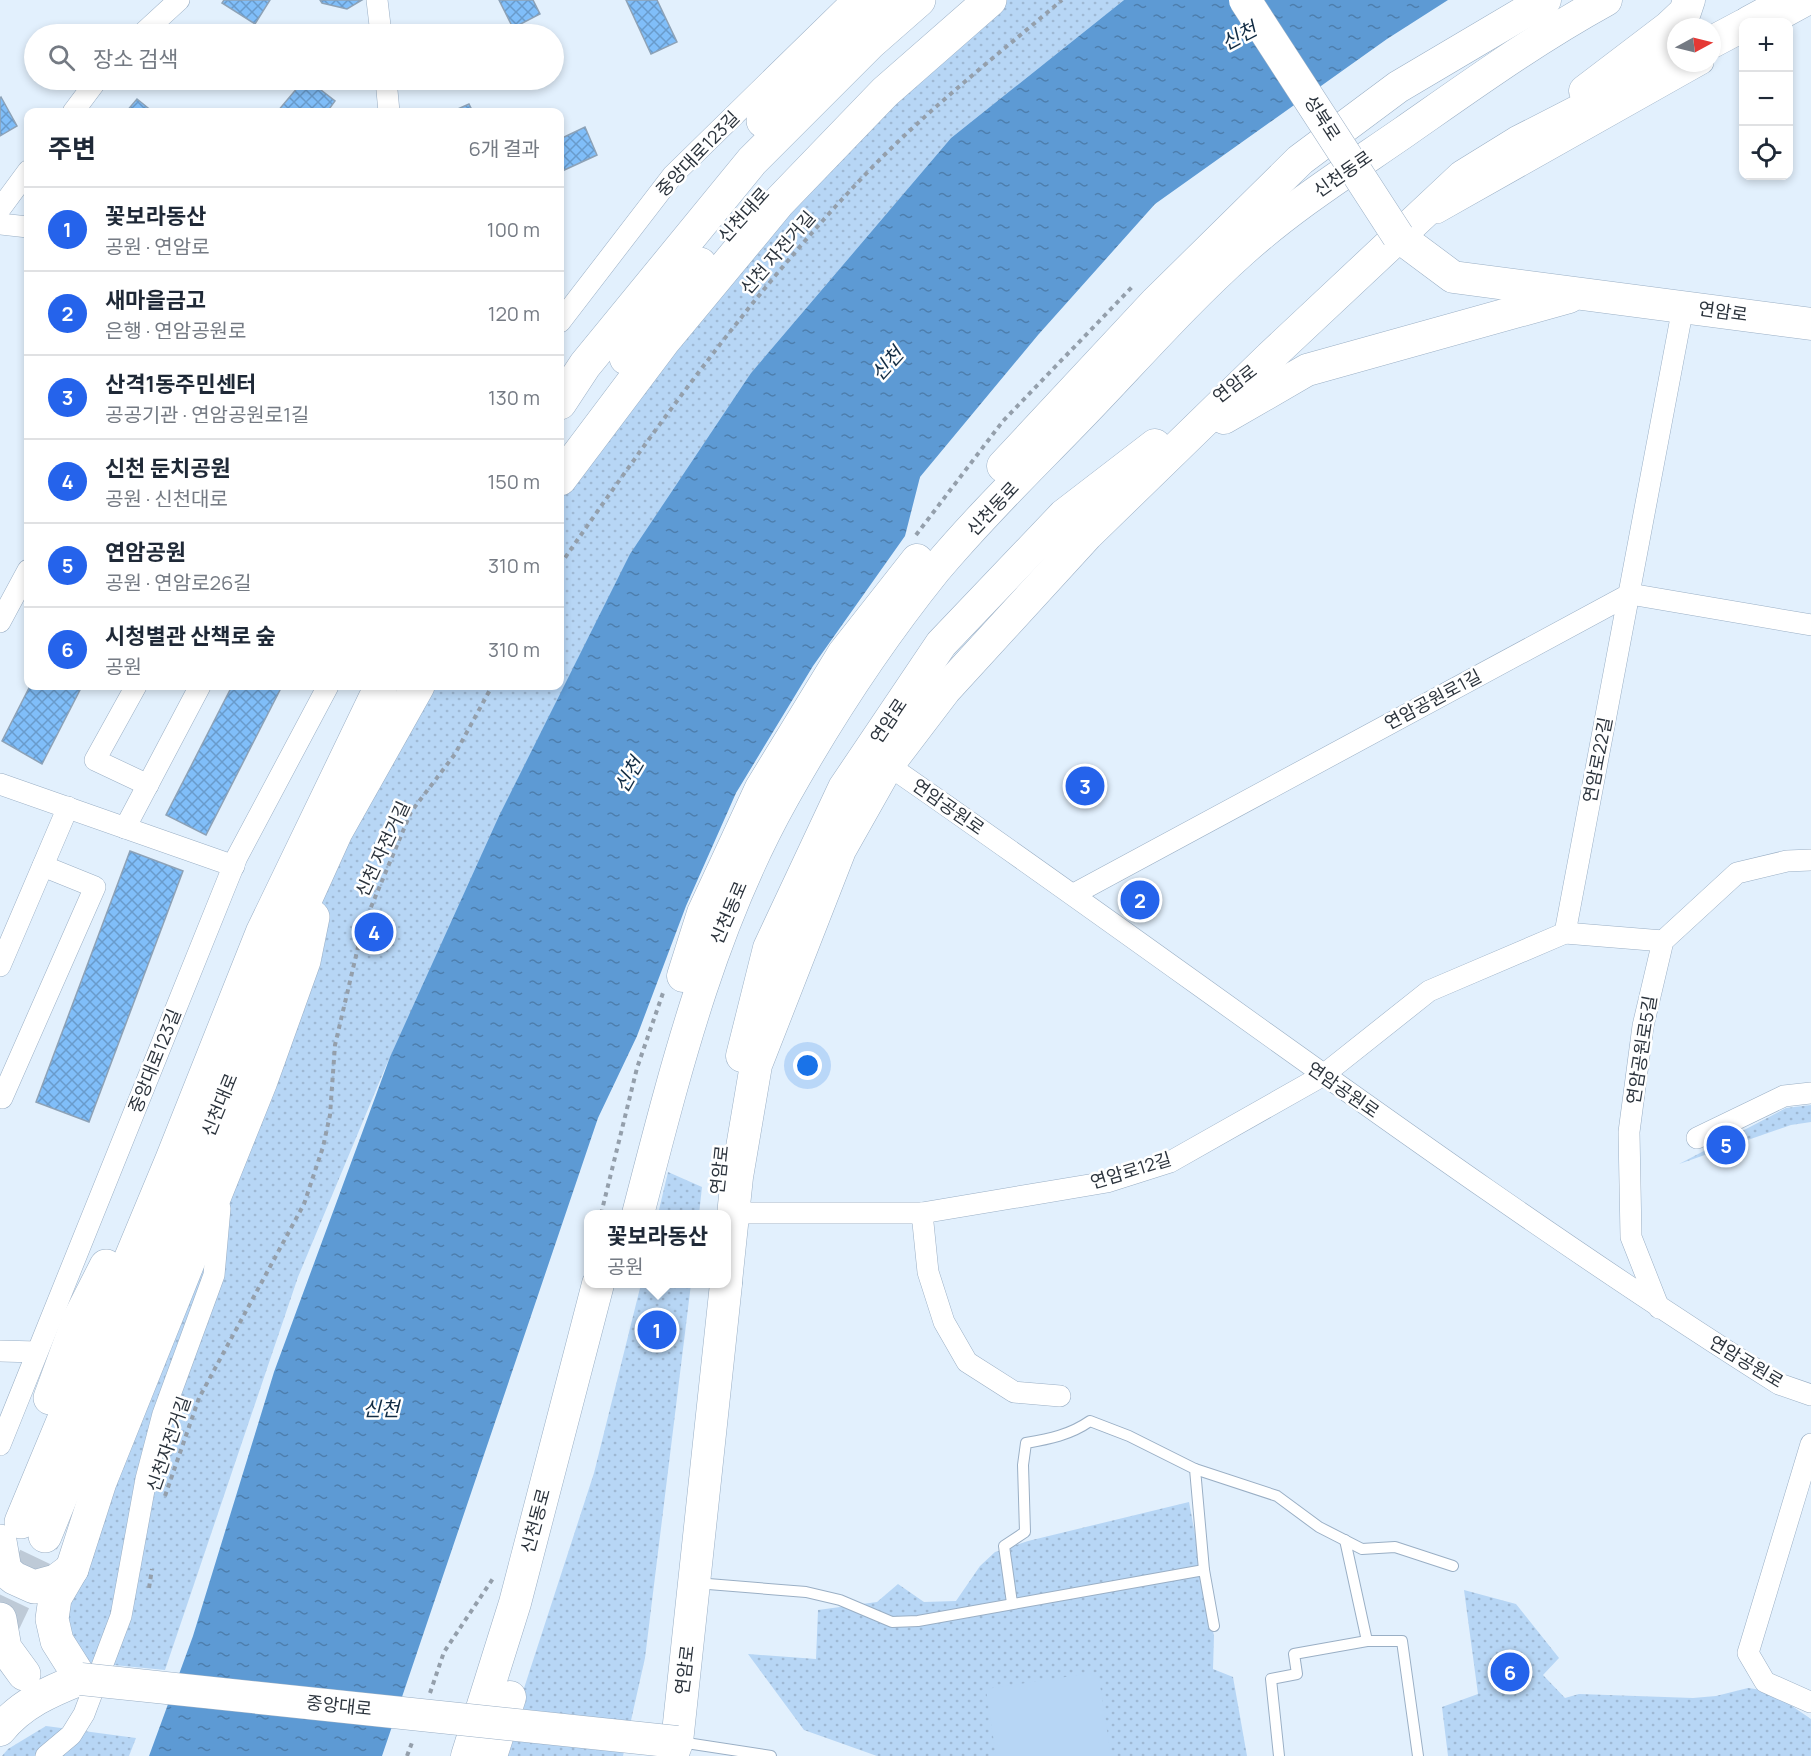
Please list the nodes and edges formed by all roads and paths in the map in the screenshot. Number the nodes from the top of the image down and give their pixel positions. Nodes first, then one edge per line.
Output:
1 (179, 0) edge
2 (377, 0) edge
3 (852, 0) edge
4 (882, 0) edge
5 (919, 0) edge
6 (958, 0) edge
7 (990, 0) edge
8 (1062, 0) edge
9 (1245, 0) edge
10 (1545, 0) edge
11 (1606, 0) edge
12 (1689, 0) edge
13 (1790, 0) edge
14 (1811, 3) edge
15 (1756, 18) edge
16 (1783, 18) edge
17 (153, 24) edge
18 (380, 24) edge
19 (1739, 27) edge
20 (1721, 37) edge
21 (1739, 42) edge
22 (1721, 53) edge
23 (1667, 66) edge
24 (1687, 72) edge
25 (90, 90) edge
26 (387, 90) edge
27 (76, 108) edge
28 (389, 108) edge
29 (1518, 142) junction
30 (24, 176) edge
31 (0, 209) edge
32 (0, 224) edge
33 (24, 227) edge
34 (1398, 236) junction
35 (1581, 293) junction
36 (1683, 307) junction
37 (564, 316) edge
38 (1811, 324) edge
39 (1270, 357) junction
40 (564, 365) edge
41 (564, 397) edge
42 (1183, 441) junction
43 (564, 450) edge
44 (564, 474) edge
45 (564, 559) edge
46 (24, 577) edge
47 (1630, 594) junction
48 (0, 622) edge
49 (1811, 625) edge
50 (134, 690) edge
51 (198, 690) edge
52 (326, 690) edge
53 (379, 690) edge
54 (416, 690) edge
55 (490, 690) edge
56 (888, 765) junction
57 (0, 784) edge
58 (148, 784) junction
59 (68, 807) junction
60 (125, 828) junction
61 (1811, 858) edge
62 (323, 860) junction
63 (43, 866) junction
64 (234, 866) junction
65 (1074, 894) junction
66 (1565, 933) junction
67 (1663, 941) junction
68 (0, 966) edge
69 (1322, 1076) junction
70 (1811, 1093) edge
71 (0, 1097) edge
72 (1697, 1138) dead end
73 (323, 1147) joint
74 (221, 1176) junction
75 (617, 1210) edge
76 (639, 1210) edge
77 (724, 1210) edge
78 (725, 1210) edge
79 (922, 1213) junction
80 (731, 1214) edge
81 (597, 1288) edge
82 (619, 1288) edge
83 (709, 1288) edge
84 (725, 1288) edge
85 (1659, 1308) junction
86 (0, 1351) edge
87 (37, 1352) junction
88 (1811, 1395) edge
89 (1060, 1396) dead end
90 (1811, 1444) edge
91 (0, 1445) edge
92 (1196, 1469) junction
93 (162, 1507) dead end
94 (17, 1532) edge
95 (1345, 1540) junction
96 (154, 1560) dead end
97 (1453, 1566) dead end
98 (72, 1569) junction
99 (1204, 1570) junction
100 (496, 1575) dead end
101 (695, 1583) junction
102 (148, 1592) dead end
103 (1012, 1603) junction
104 (0, 1619) edge
105 (1214, 1626) dead end
106 (1367, 1641) junction
107 (12, 1672) edge
108 (81, 1678) junction
109 (429, 1694) dead end
110 (1810, 1702) edge
111 (0, 1730) edge
112 (415, 1735) dead end
113 (674, 1749) edge
114 (46, 1756) edge
115 (407, 1756) edge
116 (467, 1756) edge
117 (491, 1756) edge
118 (771, 1756) edge
119 (1279, 1756) edge
120 (1418, 1756) edge

1 - 17 street
2 - 18 street
3 - 37 street, 중앙대로123길
4 - 40 highway
5 - 41 highway, 신천대로
6 - 43 highway, 신천대로
7 - 44 highway
8 - 45 path, 신천 자전거길
9 - 34 main road, 성북로, bridge
10 - 75 main road, 신천동로
11 - 76 main road, 신천동로
12 - 29 main road
13 - 15 main road
14 - 16 street
19 - 20 main road
21 - 22 street
23 - 29 main road
24 - 34 street
25 - 27 street
26 - 28 street
29 - 34 main road
30 - 31 street
32 - 33 street
34 - 35 main road, 연암로
34 - 39 main road
35 - 36 main road, 연암로
35 - 42 main road
36 - 38 main road, 연암로
36 - 47 street, 연암로22길
39 - 42 main road
39 - 77 main road, 연암로
42 - 56 main road, 연암로
46 - 48 street
47 - 49 street
47 - 65 street, 연암공원로1길
47 - 66 street, 연암로22길
50 - 58 street
51 - 58 street
52 - 64 street, 중앙대로123길
53 - 94 highway, 신천대로
54 - 62 highway, 신천대로
55 - 73 path, 신천 자전거길
56 - 65 street, 연암공원로
56 - 78 main road, 연암로
57 - 59 street
58 - 60 street
59 - 60 street
59 - 63 street
60 - 64 street
61 - 67 street
62 - 74 highway
62 - 94 highway, 신천대로
63 - 68 street
63 - 71 street
64 - 87 street, 중앙대로123길
65 - 69 street, 연암공원로
66 - 67 street
66 - 69 street
67 - 85 street, 연암공원로5길
69 - 79 street, 연암로12길
69 - 85 street, 연암공원로
70 - 72 street
73 - 93 path, 신천자전거길
74 - 98 highway
74 - 114 street
79 - 80 street, 연암로12길
79 - 89 street
81 - 116 main road, 신천동로
82 - 117 main road, 신천동로
83 - 101 main road, 연암로
84 - 101 main road, 연암로
85 - 88 street, 연암공원로
86 - 87 street
87 - 91 street, 중앙대로123길
90 - 110 street
92 - 95 lane
92 - 99 lane
92 - 103 lane
94 - 98 highway
95 - 97 lane
95 - 106 lane
96 - 102 path
98 - 108 highway
99 - 103 lane
99 - 105 lane
100 - 109 path
101 - 103 lane
101 - 113 main road, 연암로
104 - 107 highway
106 - 119 lane
106 - 120 lane
107 - 108 main road, 중앙대로
108 - 111 main road
108 - 113 main road, 중앙대로, bridge
112 - 115 path
113 - 118 lane

